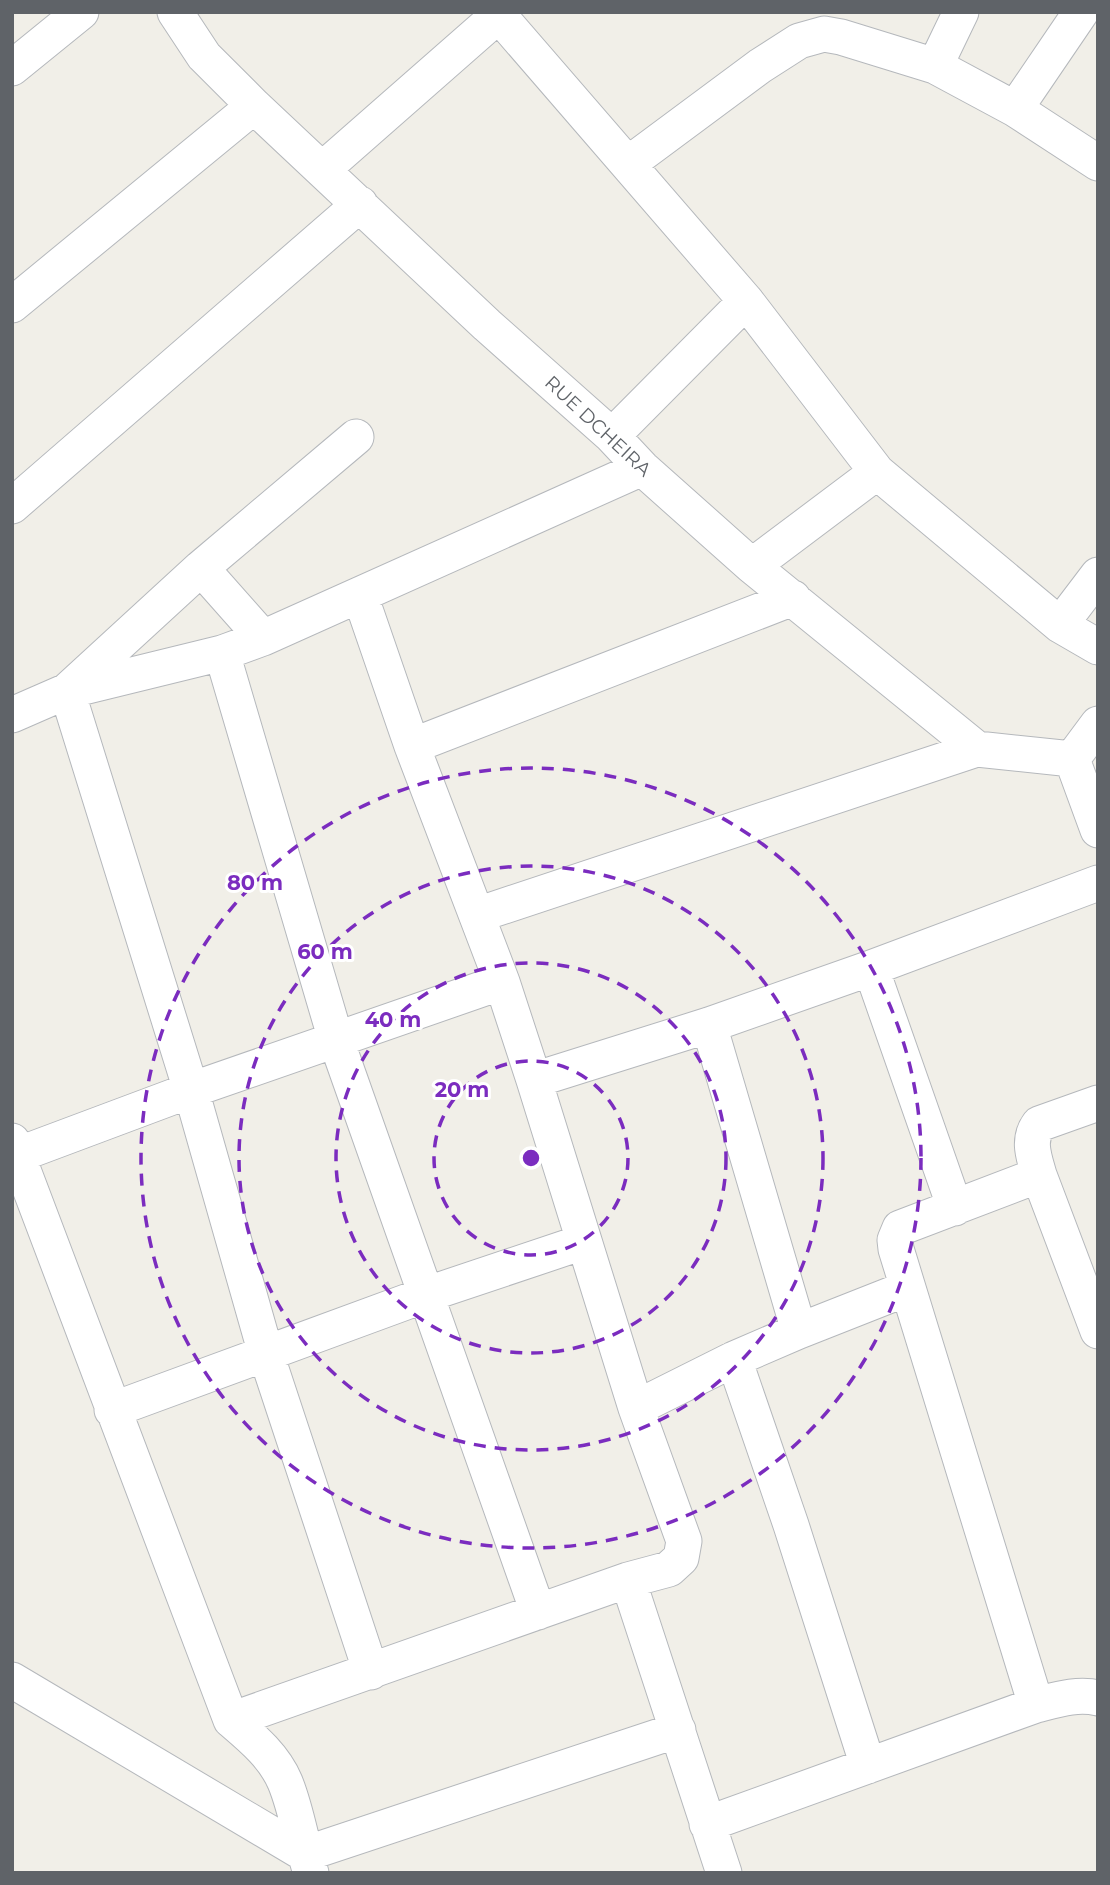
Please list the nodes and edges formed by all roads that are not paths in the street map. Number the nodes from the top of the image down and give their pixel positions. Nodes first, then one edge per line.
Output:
1 (81, 12) edge
2 (175, 12) edge
3 (961, 12) edge
4 (1081, 12) edge
5 (499, 13) edge
6 (935, 66) junction
7 (12, 68) edge
8 (254, 106) junction
9 (1014, 109) junction
10 (1098, 163) edge
11 (628, 164) junction
12 (322, 170) junction
13 (360, 204) junction
14 (746, 301) junction
15 (12, 305) edge
16 (612, 436) junction
17 (356, 437) dead end
18 (642, 468) junction
19 (877, 472) junction
20 (12, 506) edge
21 (752, 566) junction
22 (201, 568) junction
23 (1098, 575) edge
24 (360, 595) junction
25 (793, 598) junction
26 (1060, 625) junction
27 (263, 638) junction
28 (1098, 647) edge
29 (222, 653) junction
30 (68, 691) junction
31 (12, 715) edge
32 (1098, 724) edge
33 (412, 746) junction
34 (977, 749) junction
35 (1072, 759) junction
36 (1098, 830) edge
37 (1098, 883) edge
38 (477, 915) junction
39 (871, 968) junction
40 (502, 982) junction
41 (709, 1025) junction
42 (337, 1040) junction
43 (534, 1080) junction
44 (191, 1090) junction
45 (1098, 1103) edge
46 (14, 1151) edge
47 (1039, 1175) junction
48 (955, 1208) junction
49 (583, 1242) junction
50 (908, 1288) junction
51 (425, 1295) junction
52 (799, 1331) junction
53 (1098, 1331) edge
54 (266, 1354) junction
55 (734, 1359) junction
56 (636, 1408) junction
57 (112, 1410) junction
58 (628, 1580) junction
59 (538, 1612) junction
60 (370, 1672) junction
61 (12, 1680) edge
62 (1098, 1698) edge
63 (1036, 1705) junction
64 (231, 1720) junction
65 (678, 1730) junction
66 (868, 1766) junction
67 (707, 1824) junction
68 (308, 1863) edge
69 (724, 1873) edge

1 - 7 street
2 - 8 street, RUE DCHEIRA
3 - 6 street
4 - 9 street
5 - 11 street
5 - 12 street
6 - 9 street
6 - 11 street
8 - 12 street, RUE DCHEIRA
8 - 15 street
9 - 10 street
11 - 14 street
12 - 13 street, RUE DCHEIRA
13 - 16 street, RUE DCHEIRA
13 - 20 street
14 - 16 street
14 - 19 street
16 - 18 street, RUE DCHEIRA
17 - 22 street
18 - 21 street, RUE DCHEIRA
18 - 24 street
19 - 21 street
19 - 26 street
21 - 25 street, RUE DCHEIRA
22 - 27 street
22 - 30 street
23 - 26 street
24 - 27 street
24 - 33 street
25 - 33 street
25 - 34 street, RUE DCHEIRA
26 - 28 street
27 - 29 street
29 - 30 street
29 - 42 street
30 - 31 street
30 - 44 street
32 - 35 street
33 - 38 street
34 - 35 street
34 - 38 street
35 - 36 street
37 - 39 street
38 - 40 street
39 - 41 street
39 - 48 street
40 - 42 street
40 - 43 street
41 - 43 street
41 - 52 street
42 - 44 street
42 - 51 street
43 - 49 street
44 - 46 street
44 - 54 street
45 - 47 street
46 - 57 street
47 - 48 street
47 - 53 street
48 - 50 street
49 - 51 street
49 - 56 street
50 - 52 street
50 - 63 street
51 - 54 street
51 - 59 street
52 - 55 street
54 - 57 street
54 - 60 street
55 - 56 street
55 - 66 street
56 - 58 street
57 - 64 street
58 - 59 street
58 - 65 street
59 - 60 street
60 - 64 street
61 - 68 street
62 - 63 street
63 - 66 street
64 - 68 street
65 - 67 street
65 - 68 street
66 - 67 street
67 - 69 street

